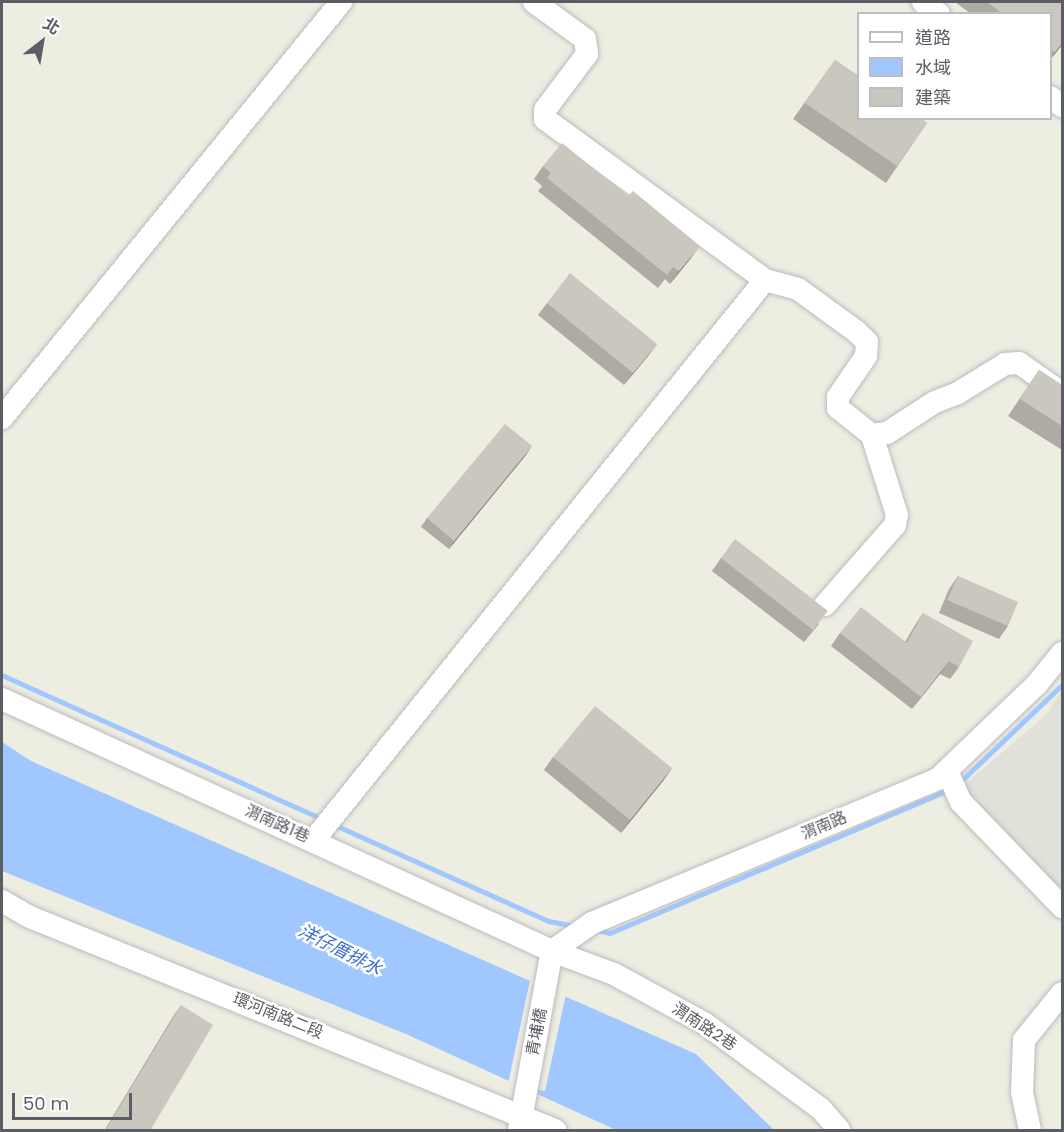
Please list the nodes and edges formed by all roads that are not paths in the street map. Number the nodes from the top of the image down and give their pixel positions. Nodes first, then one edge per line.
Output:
1 (341, 2) edge
2 (534, 2) edge
3 (923, 2) edge
4 (936, 12) edge
5 (765, 280) junction
6 (1062, 393) edge
7 (2, 418) edge
8 (872, 435) junction
9 (825, 606) edge
10 (1062, 653) edge
11 (2, 699) edge
12 (947, 771) junction
13 (313, 841) junction
14 (2, 901) edge
15 (1062, 907) edge
16 (552, 951) junction
17 (1062, 993) edge
18 (520, 1122) edge
19 (555, 1131) edge
20 (839, 1131) edge
21 (1030, 1131) edge

1 - 7 street
2 - 5 street
3 - 4 street
5 - 8 street
5 - 13 street
6 - 8 street
8 - 9 street
10 - 12 street, 渭南路
11 - 13 street, 渭南路1巷
12 - 15 street
12 - 16 street, 渭南路
13 - 16 street, 渭南路1巷
14 - 18 street, 環河南路二段
16 - 18 street, 青埔橋
16 - 20 street, 渭南路2巷
17 - 21 street
18 - 19 street, 環河南路二段

